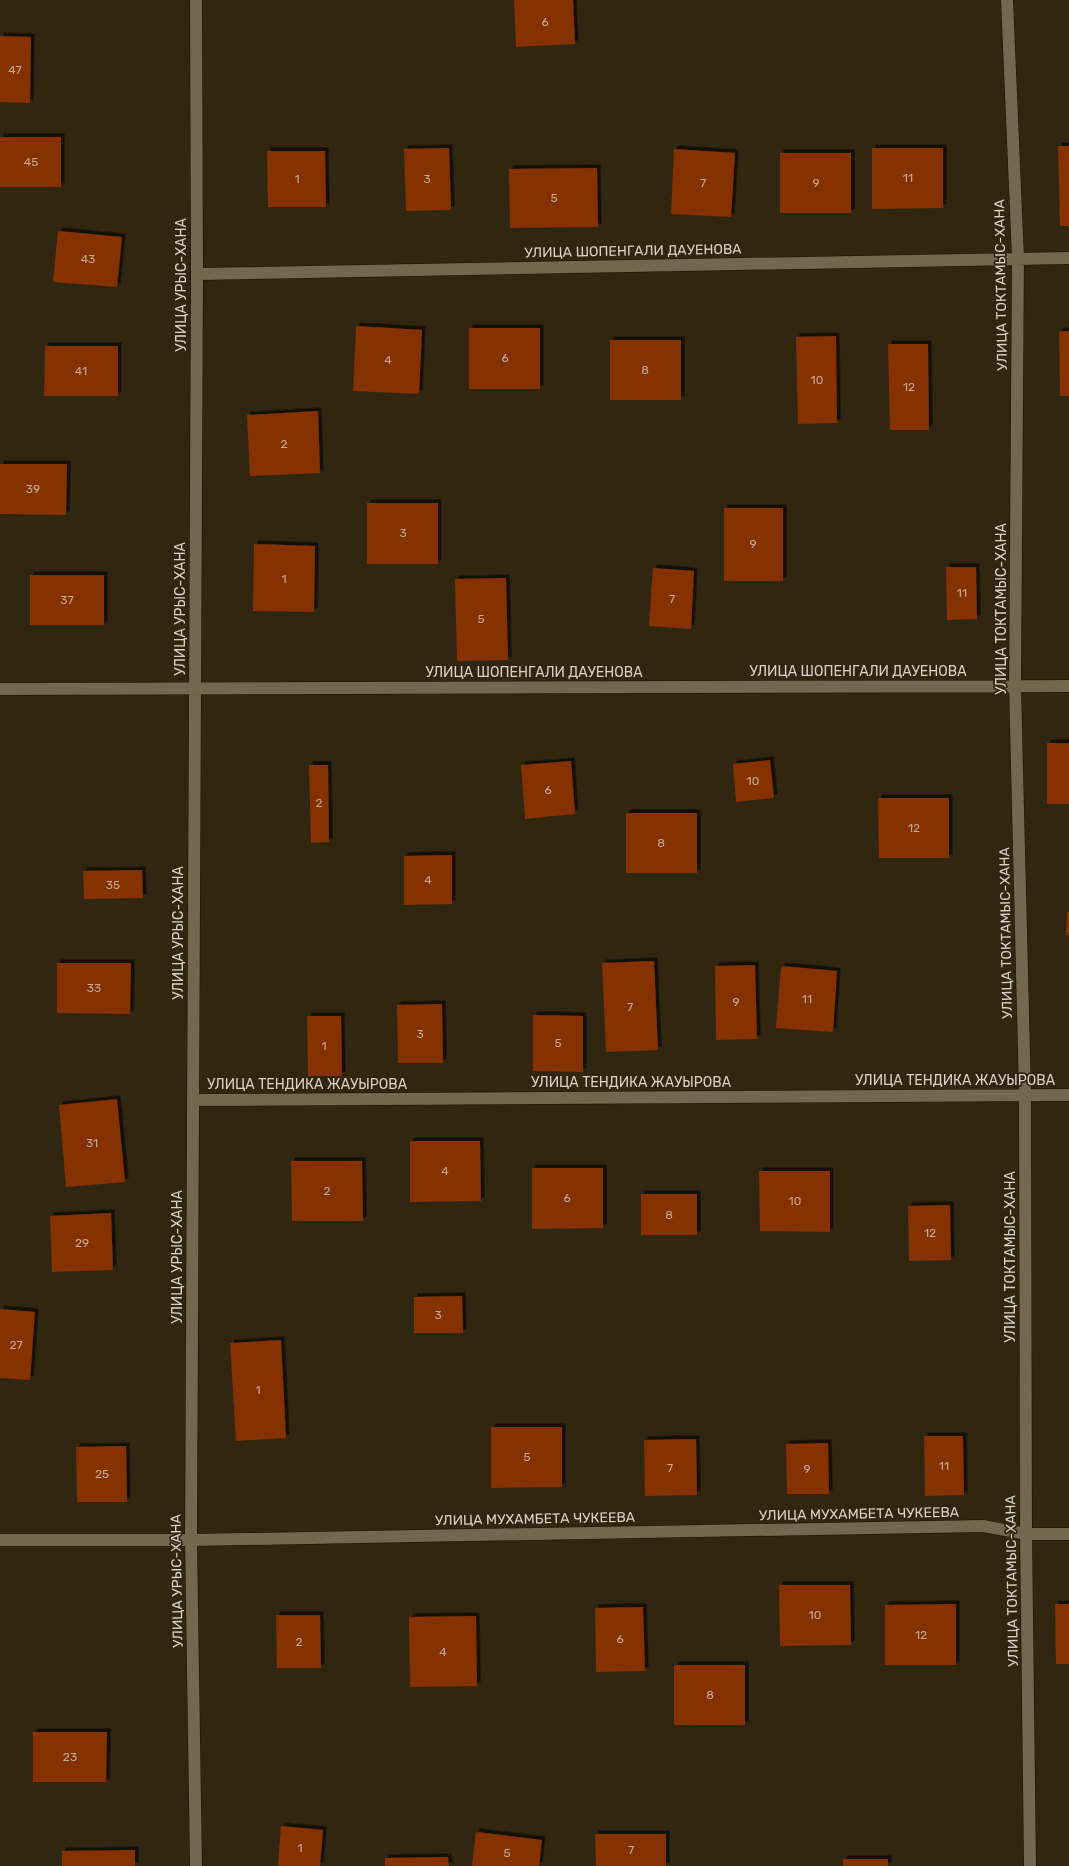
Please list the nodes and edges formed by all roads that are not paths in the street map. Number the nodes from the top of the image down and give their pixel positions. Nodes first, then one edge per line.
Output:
1 (196, 0) edge
2 (1007, 0) edge
3 (1018, 258) junction
4 (1069, 258) edge
5 (197, 274) junction
6 (1015, 686) junction
7 (1069, 686) edge
8 (194, 688) junction
9 (0, 689) edge
10 (1025, 1094) junction
11 (1069, 1095) edge
12 (193, 1100) junction
13 (1026, 1534) junction
14 (1069, 1534) edge
15 (0, 1540) edge
16 (191, 1540) junction
17 (196, 1866) edge
18 (1030, 1866) edge

1 - 5 street, УЛИЦА УРЫС-ХАНА
2 - 3 street, УЛИЦА ТОКТАМЫС-ХАНА
3 - 4 street, УЛИЦА ШОПЕНГАЛИ ДАУЕНОВА
3 - 5 street, УЛИЦА ШОПЕНГАЛИ ДАУЕНОВА
3 - 6 street, УЛИЦА ТОКТАМЫС-ХАНА
5 - 8 street, УЛИЦА УРЫС-ХАНА
6 - 7 street, УЛИЦА ШОПЕНГАЛИ ДАУЕНОВА
6 - 8 street, УЛИЦА ШОПЕНГАЛИ ДАУЕНОВА
6 - 10 street, УЛИЦА ТОКТАМЫС-ХАНА
8 - 9 street, УЛИЦА ШОПЕНГАЛИ ДАУЕНОВА
8 - 12 street, УЛИЦА УРЫС-ХАНА
10 - 11 street, УЛИЦА ТЕНДИКА ЖАУЫРОВА
10 - 12 street, УЛИЦА ТЕНДИКА ЖАУЫРОВА
10 - 13 street, УЛИЦА ТОКТАМЫС-ХАНА
12 - 16 street, УЛИЦА УРЫС-ХАНА
13 - 14 street, УЛИЦА МУХАМБЕТА ЧУКЕЕВА
13 - 16 street, УЛИЦА МУХАМБЕТА ЧУКЕЕВА
13 - 18 street, УЛИЦА ТОКТАМЫС-ХАНА
15 - 16 street, УЛИЦА МУХАМБЕТА ЧУКЕЕВА
16 - 17 street, УЛИЦА УРЫС-ХАНА

